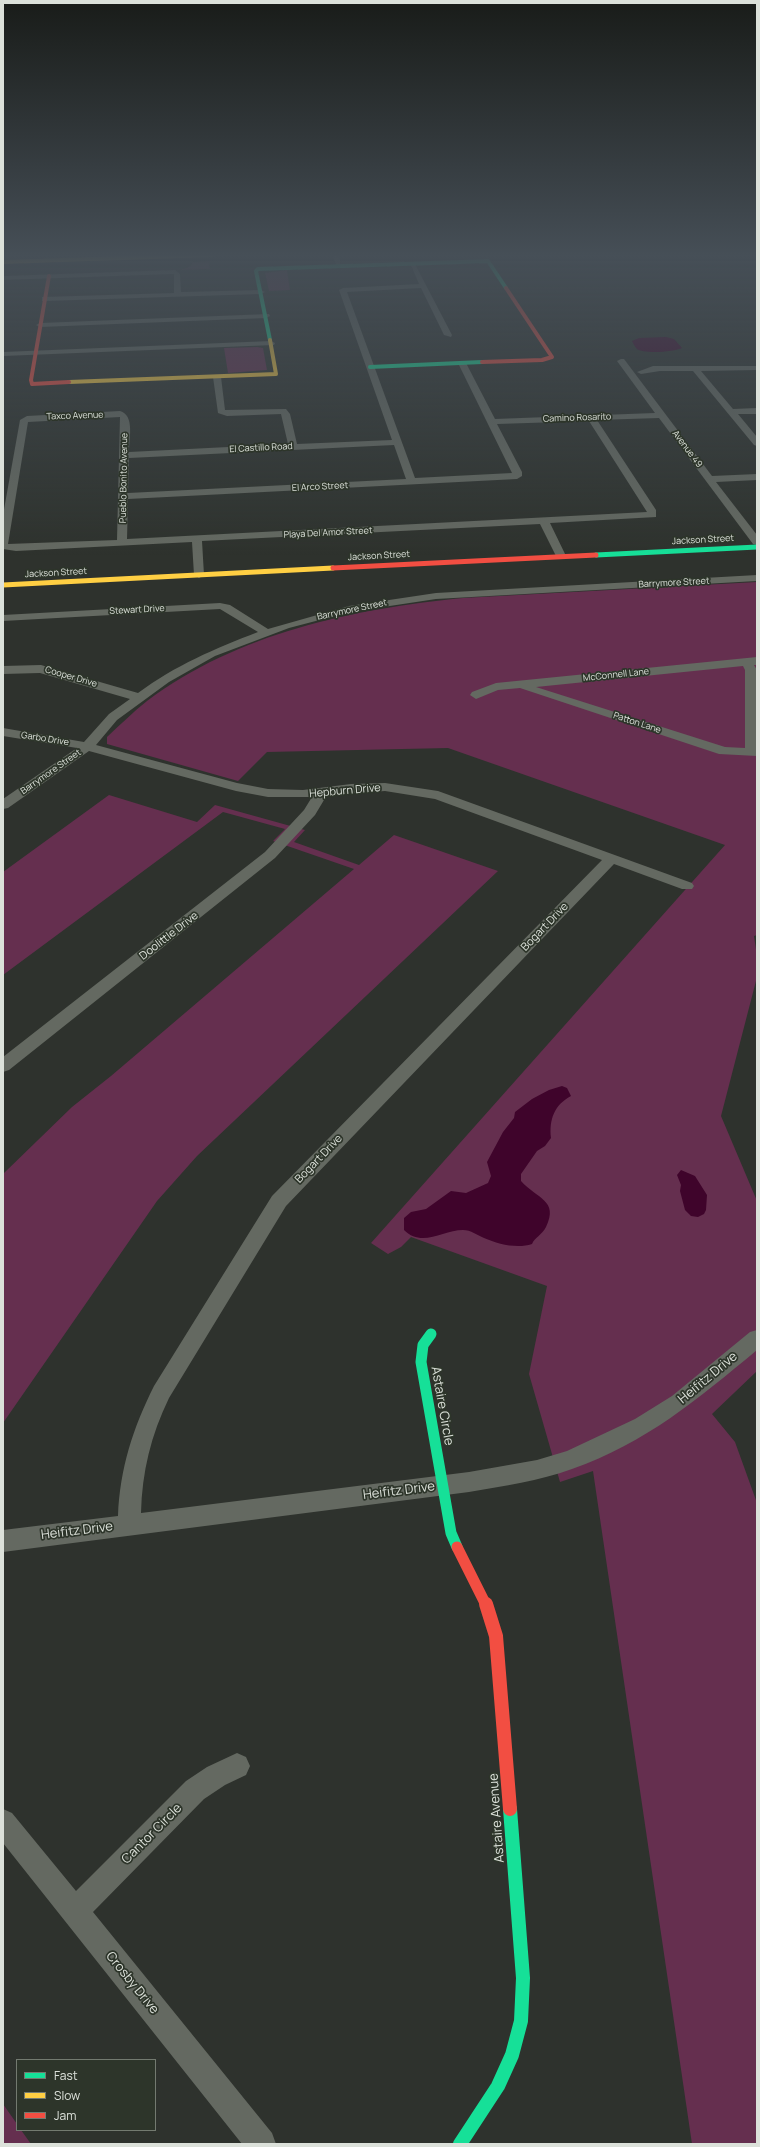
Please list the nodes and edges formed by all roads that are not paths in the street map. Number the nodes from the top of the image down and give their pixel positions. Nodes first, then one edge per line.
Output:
1 (36, 355) edge
2 (274, 355) edge
3 (366, 355) edge
4 (548, 355) edge
5 (621, 361) dead end
6 (462, 363) junction
7 (370, 367) junction
8 (757, 368) edge
9 (695, 370) junction
10 (629, 372) junction
11 (217, 377) junction
12 (757, 411) edge
13 (731, 412) junction
14 (123, 415) joint
15 (662, 415) junction
16 (591, 417) junction
17 (492, 422) junction
18 (397, 442) junction
19 (757, 443) edge
20 (293, 447) junction
21 (124, 454) junction
22 (757, 477) edge
23 (710, 479) junction
24 (412, 482) junction
25 (124, 496) junction
26 (538, 522) junction
27 (197, 539) junction
28 (756, 542) edge
29 (122, 543) junction
30 (4, 546) edge
31 (561, 556) junction
32 (550, 557) junction
33 (210, 560) dead end
34 (211, 574) junction
35 (199, 575) junction
36 (757, 578) edge
37 (3, 585) edge
38 (3, 618) edge
39 (265, 632) junction
40 (752, 661) edge
41 (3, 670) edge
42 (518, 685) junction
43 (476, 695) dead end
44 (138, 697) junction
45 (3, 732) edge
46 (88, 746) junction
47 (754, 753) edge
48 (322, 792) junction
49 (3, 805) edge
50 (612, 858) junction
51 (687, 886) dead end
52 (3, 1066) edge
53 (431, 1334) dead end
54 (757, 1338) edge
55 (443, 1485) junction
56 (129, 1525) junction
57 (3, 1541) edge
58 (238, 1766) dead end
59 (3, 1822) edge
60 (74, 1912) junction
61 (261, 2144) edge
62 (460, 2144) edge

1 - 11 street
2 - 11 street
3 - 7 street
4 - 6 street
5 - 10 street, Avenue 49
6 - 7 street
6 - 17 street
7 - 18 street
8 - 9 street
9 - 10 street
9 - 13 street
10 - 15 street, Avenue 49
11 - 20 street
12 - 13 street
13 - 19 street
14 - 21 street, Pueblo Bonito Avenue
14 - 30 street, Taxco Avenue
15 - 16 street, Camino Rosarito
15 - 23 street, Avenue 49
16 - 17 street, Camino Rosarito
16 - 26 street, Playa Del Amor Street
17 - 24 street, El Arco Street
18 - 20 street, El Castillo Road
18 - 24 street
20 - 21 street, El Castillo Road
21 - 25 street, Pueblo Bonito Avenue
22 - 23 street
23 - 28 street, Avenue 49
24 - 25 street, El Arco Street
25 - 29 street, Pueblo Bonito Avenue
26 - 27 street, Playa Del Amor Street
26 - 31 street
26 - 32 street
27 - 29 street, Playa Del Amor Street
27 - 35 street
28 - 31 street, Jackson Street
29 - 30 street, Playa Del Amor Street
31 - 32 street, Jackson Street
32 - 34 street, Jackson Street
33 - 34 street
34 - 35 street, Jackson Street
35 - 37 street, Jackson Street
36 - 39 street, Barrymore Street
38 - 39 street, Stewart Drive
39 - 44 street, Barrymore Street
40 - 42 street, McConnell Lane
40 - 47 street
41 - 44 street, Cooper Drive
42 - 43 street, McConnell Lane
42 - 47 street, Patton Lane
44 - 46 street, Barrymore Street
45 - 46 street, Garbo Drive
46 - 48 street, Hepburn Drive
46 - 49 street, Barrymore Street
48 - 50 street, Hepburn Drive
48 - 52 street, Doolittle Drive
50 - 51 street, Hepburn Drive
50 - 56 street, Bogart Drive
53 - 55 street, Astaire Circle
54 - 55 street, Heifitz Drive
55 - 56 street, Heifitz Drive
55 - 62 street, Astaire Avenue
56 - 57 street, Heifitz Drive
58 - 60 street, Cantor Circle
59 - 60 street, Crosby Drive
60 - 61 street, Crosby Drive

